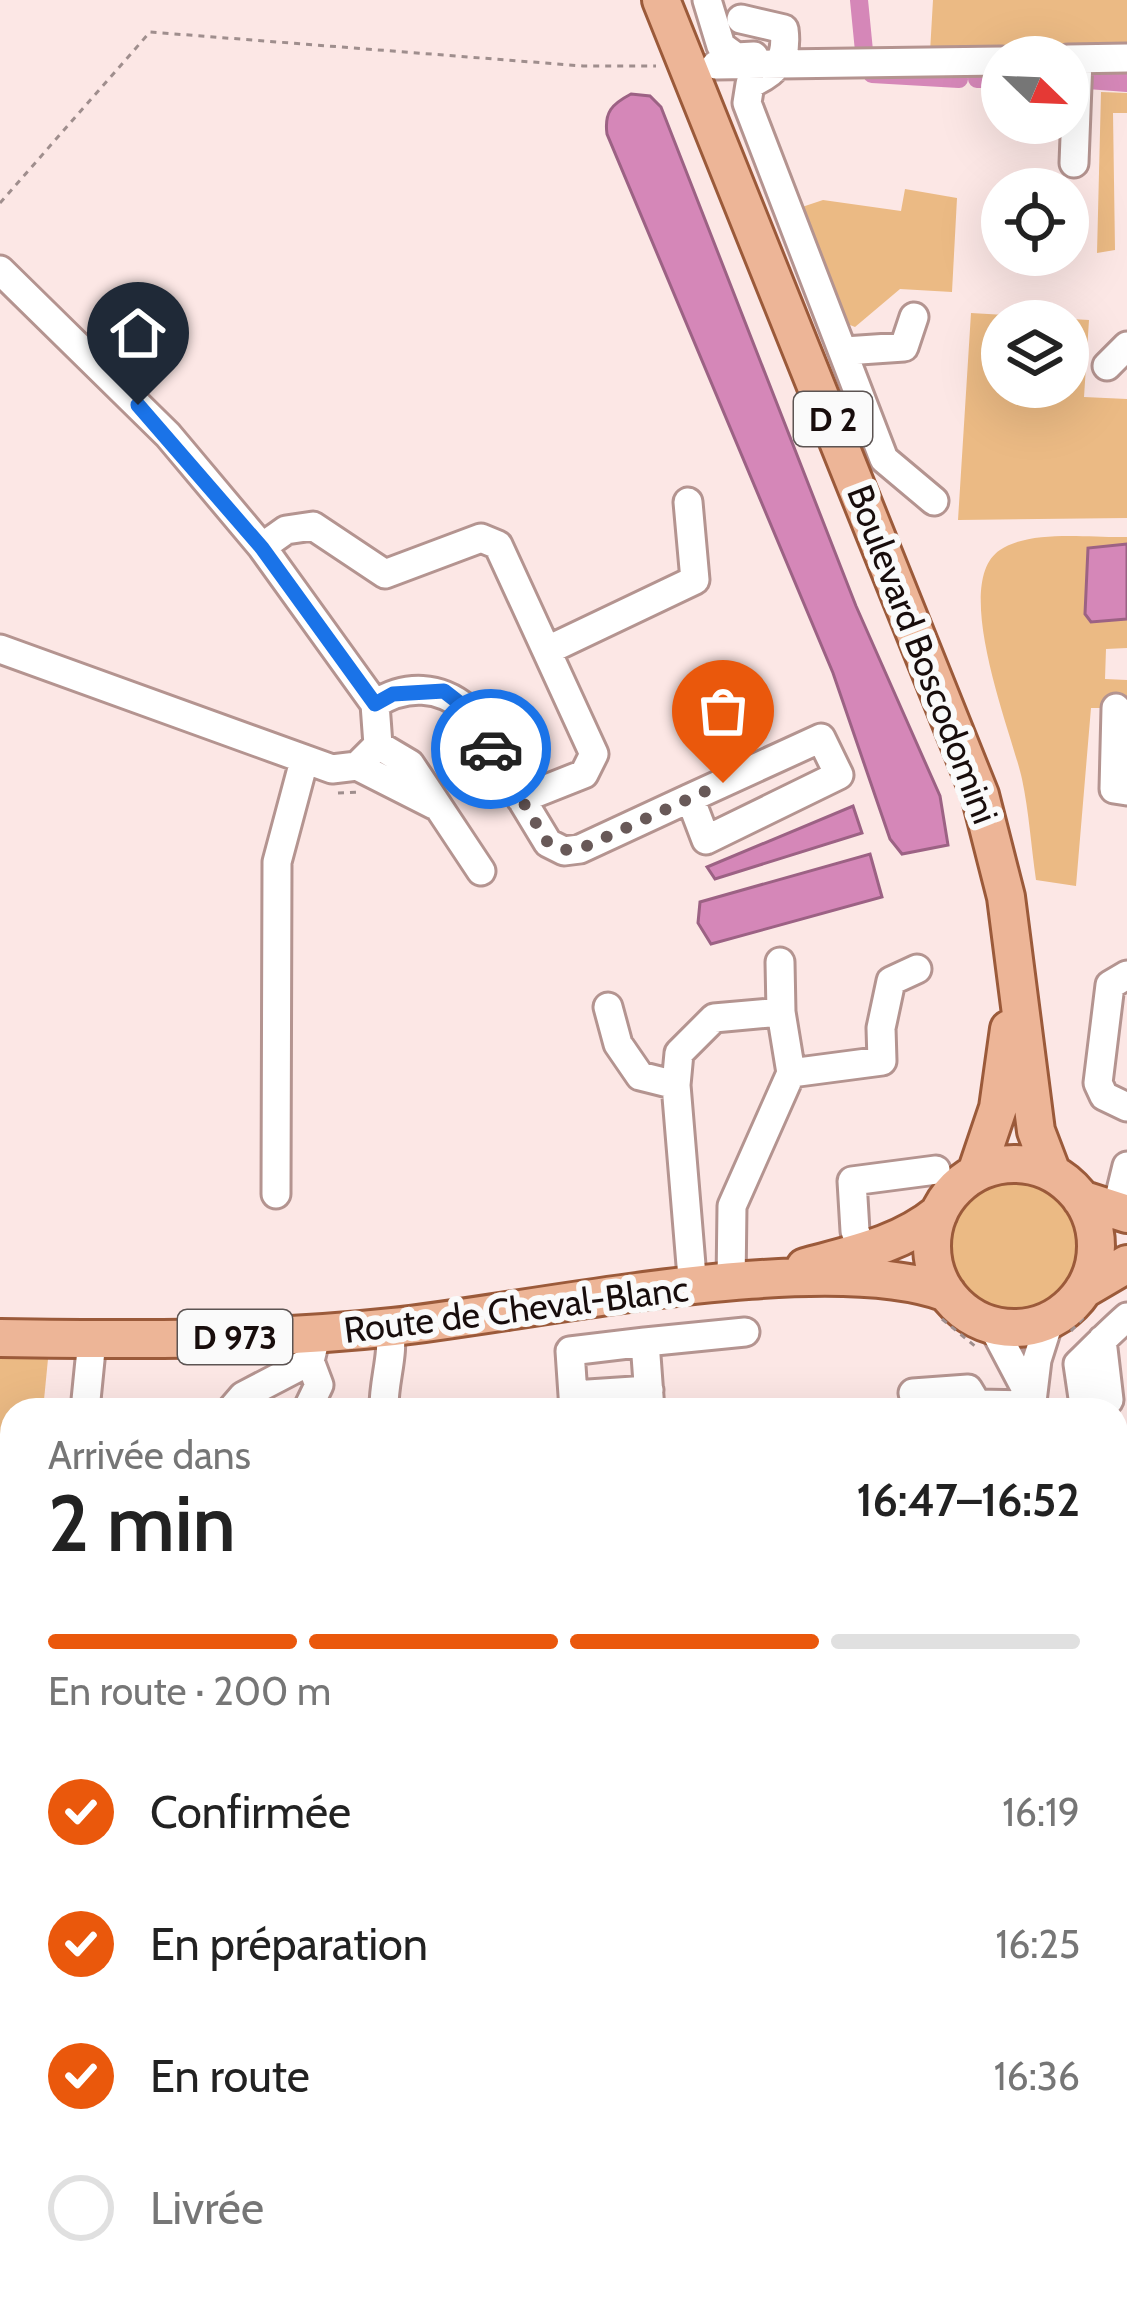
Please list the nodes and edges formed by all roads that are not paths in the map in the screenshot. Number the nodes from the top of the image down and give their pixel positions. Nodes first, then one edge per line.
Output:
1 (661, 0) edge
2 (707, 0) edge
3 (741, 19) dead end
4 (1127, 58) edge
5 (1089, 59) edge
6 (981, 61) edge
7 (716, 64) dead end
8 (781, 64) junction
9 (1074, 144) edge
10 (1074, 163) dead end
11 (0, 270) edge
12 (914, 317) dead end
13 (845, 351) junction
14 (934, 501) dead end
15 (688, 502) dead end
16 (262, 548) junction
17 (0, 649) edge
18 (548, 650) junction
19 (375, 704) junction
20 (1116, 708) dead end
21 (378, 745) junction
22 (304, 761) junction
23 (357, 766) junction
24 (1127, 790) edge
25 (690, 798) junction
26 (521, 799) junction
27 (435, 806) junction
28 (482, 872) dead end
29 (780, 962) dead end
30 (917, 969) dead end
31 (1127, 974) edge
32 (1014, 984) junction
33 (608, 1007) dead end
34 (781, 1012) junction
35 (791, 1073) junction
36 (676, 1085) junction
37 (1127, 1107) edge
38 (1127, 1166) edge
39 (936, 1170) dead end
40 (976, 1173) junction
41 (1052, 1173) junction
42 (276, 1194) dead end
43 (1081, 1199) junction
44 (939, 1213) junction
45 (1122, 1213) edge
46 (862, 1250) junction
47 (1127, 1264) edge
48 (737, 1283) junction
49 (693, 1289) junction
50 (1083, 1290) junction
51 (942, 1304) junction
52 (537, 1308) junction
53 (1127, 1317) edge
54 (1050, 1319) junction
55 (389, 1327) junction
56 (746, 1333) dead end
57 (0, 1338) edge
58 (988, 1339) junction
59 (92, 1340) junction
60 (1102, 1340) dead end
61 (645, 1342) junction
62 (314, 1347) junction
63 (570, 1351) junction
64 (913, 1393) dead end
65 (86, 1398) edge
66 (241, 1398) edge
67 (313, 1398) edge
68 (384, 1398) edge
69 (574, 1398) edge
70 (649, 1398) edge
71 (972, 1398) edge
72 (1026, 1398) edge
73 (1031, 1398) edge

1 - 32 main road, Boulevard Boscodomini / D 2
2 - 8 street
3 - 8 street
4 - 5 street
6 - 8 street
7 - 8 street
8 - 13 street
9 - 10 street
11 - 16 street
12 - 13 street
13 - 14 street
15 - 18 street
16 - 18 street
16 - 19 street
17 - 22 street
18 - 26 street
19 - 21 street
19 - 26 street
20 - 24 street
21 - 23 street
21 - 27 street
22 - 23 street
22 - 42 street
23 - 27 street
25 - 25 street
25 - 26 street
27 - 28 street
29 - 34 street
30 - 35 street
31 - 37 street
32 - 40 main road, Boulevard Boscodomini / D 2
32 - 41 main road, Boulevard Boscodomini / D 2
33 - 36 street
34 - 35 street
34 - 36 street
35 - 48 street
36 - 49 street
38 - 45 street
39 - 46 street
40 - 41 main road
40 - 44 main road
41 - 43 main road
43 - 45 main road
43 - 50 main road
44 - 46 main road, D 973
44 - 51 main road
46 - 48 main road, D 973
47 - 50 main road
48 - 49 main road, Route de Cheval-Blanc / D 973
48 - 51 main road, D 973
49 - 52 main road, Route de Cheval-Blanc / D 973
50 - 54 main road
51 - 58 main road
52 - 55 main road, Route de Cheval-Blanc / D 973
52 - 63 street
53 - 60 street
54 - 58 main road
54 - 73 street
55 - 62 main road, Route de Cheval-Blanc / D 973
55 - 68 street
56 - 61 street
57 - 59 main road, Route de Cheval-Blanc / D 973
58 - 72 street
59 - 62 main road, Route de Cheval-Blanc / D 973
59 - 65 street
61 - 63 street
61 - 70 street
62 - 66 street
62 - 67 street
63 - 69 street
64 - 71 street

